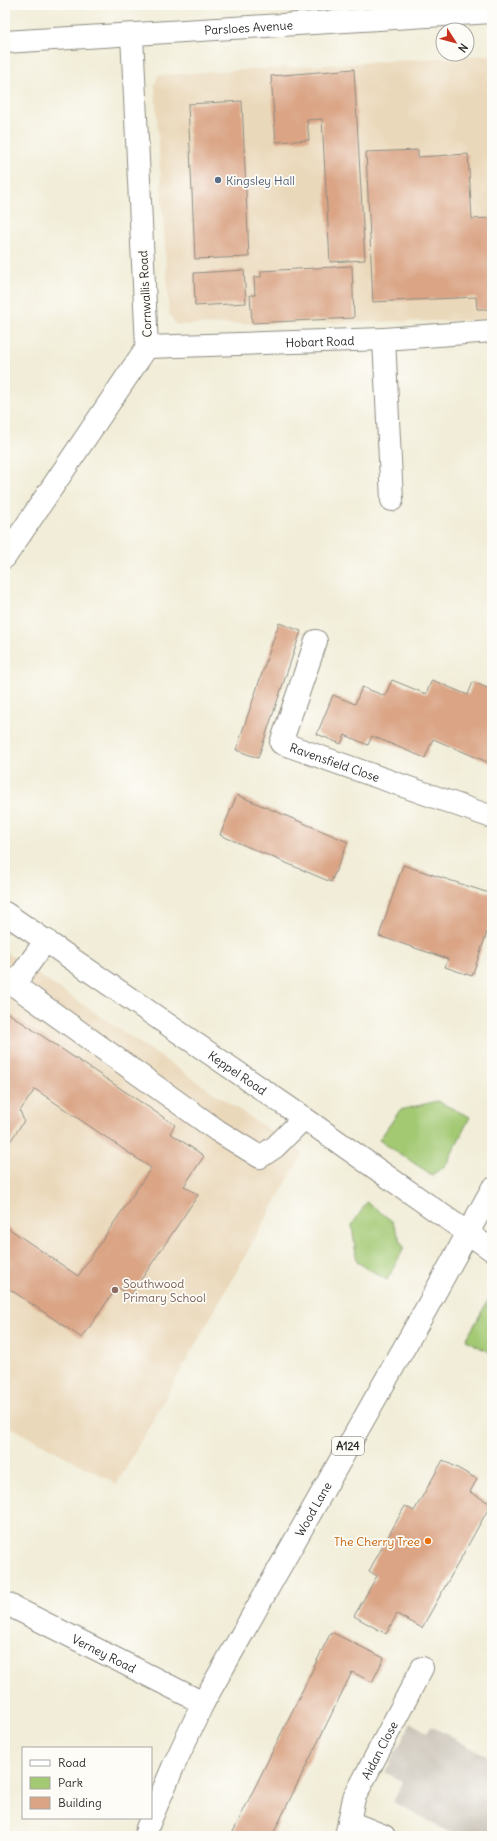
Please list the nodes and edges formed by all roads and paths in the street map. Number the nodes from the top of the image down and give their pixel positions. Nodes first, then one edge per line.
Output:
1 (492, 12) edge
2 (132, 35) junction
3 (5, 42) edge
4 (492, 331) edge
5 (384, 339) junction
6 (147, 347) junction
7 (392, 500) dead end
8 (5, 557) edge
9 (316, 641) dead end
10 (492, 816) edge
11 (5, 913) edge
12 (46, 940) junction
13 (304, 1118) junction
14 (492, 1189) edge
15 (468, 1234) junction
16 (492, 1250) edge
17 (5, 1603) edge
18 (422, 1668) dead end
19 (203, 1703) junction
20 (152, 1816) edge
21 (151, 1819) edge
22 (347, 1829) edge
23 (146, 1836) edge
24 (384, 1836) edge

1 - 2 street, Parsloes Avenue
2 - 3 street, Parsloes Avenue
2 - 6 street, Cornwallis Road
4 - 5 street, Hobart Road
5 - 6 street, Hobart Road
5 - 7 street
6 - 8 street, Cornwallis Road
9 - 10 street, Ravensfield Close
11 - 12 street, Keppel Road
12 - 13 street, Keppel Road
12 - 13 street
13 - 15 street, Keppel Road
14 - 15 street, Wood Lane / A124
15 - 16 street, Keppel Road
15 - 19 street, Wood Lane / A124
17 - 19 street, Verney Road
18 - 22 street, Aidan Close
19 - 20 street, Wood Lane / A124
21 - 23 street, Wood Lane / A124
22 - 24 street

